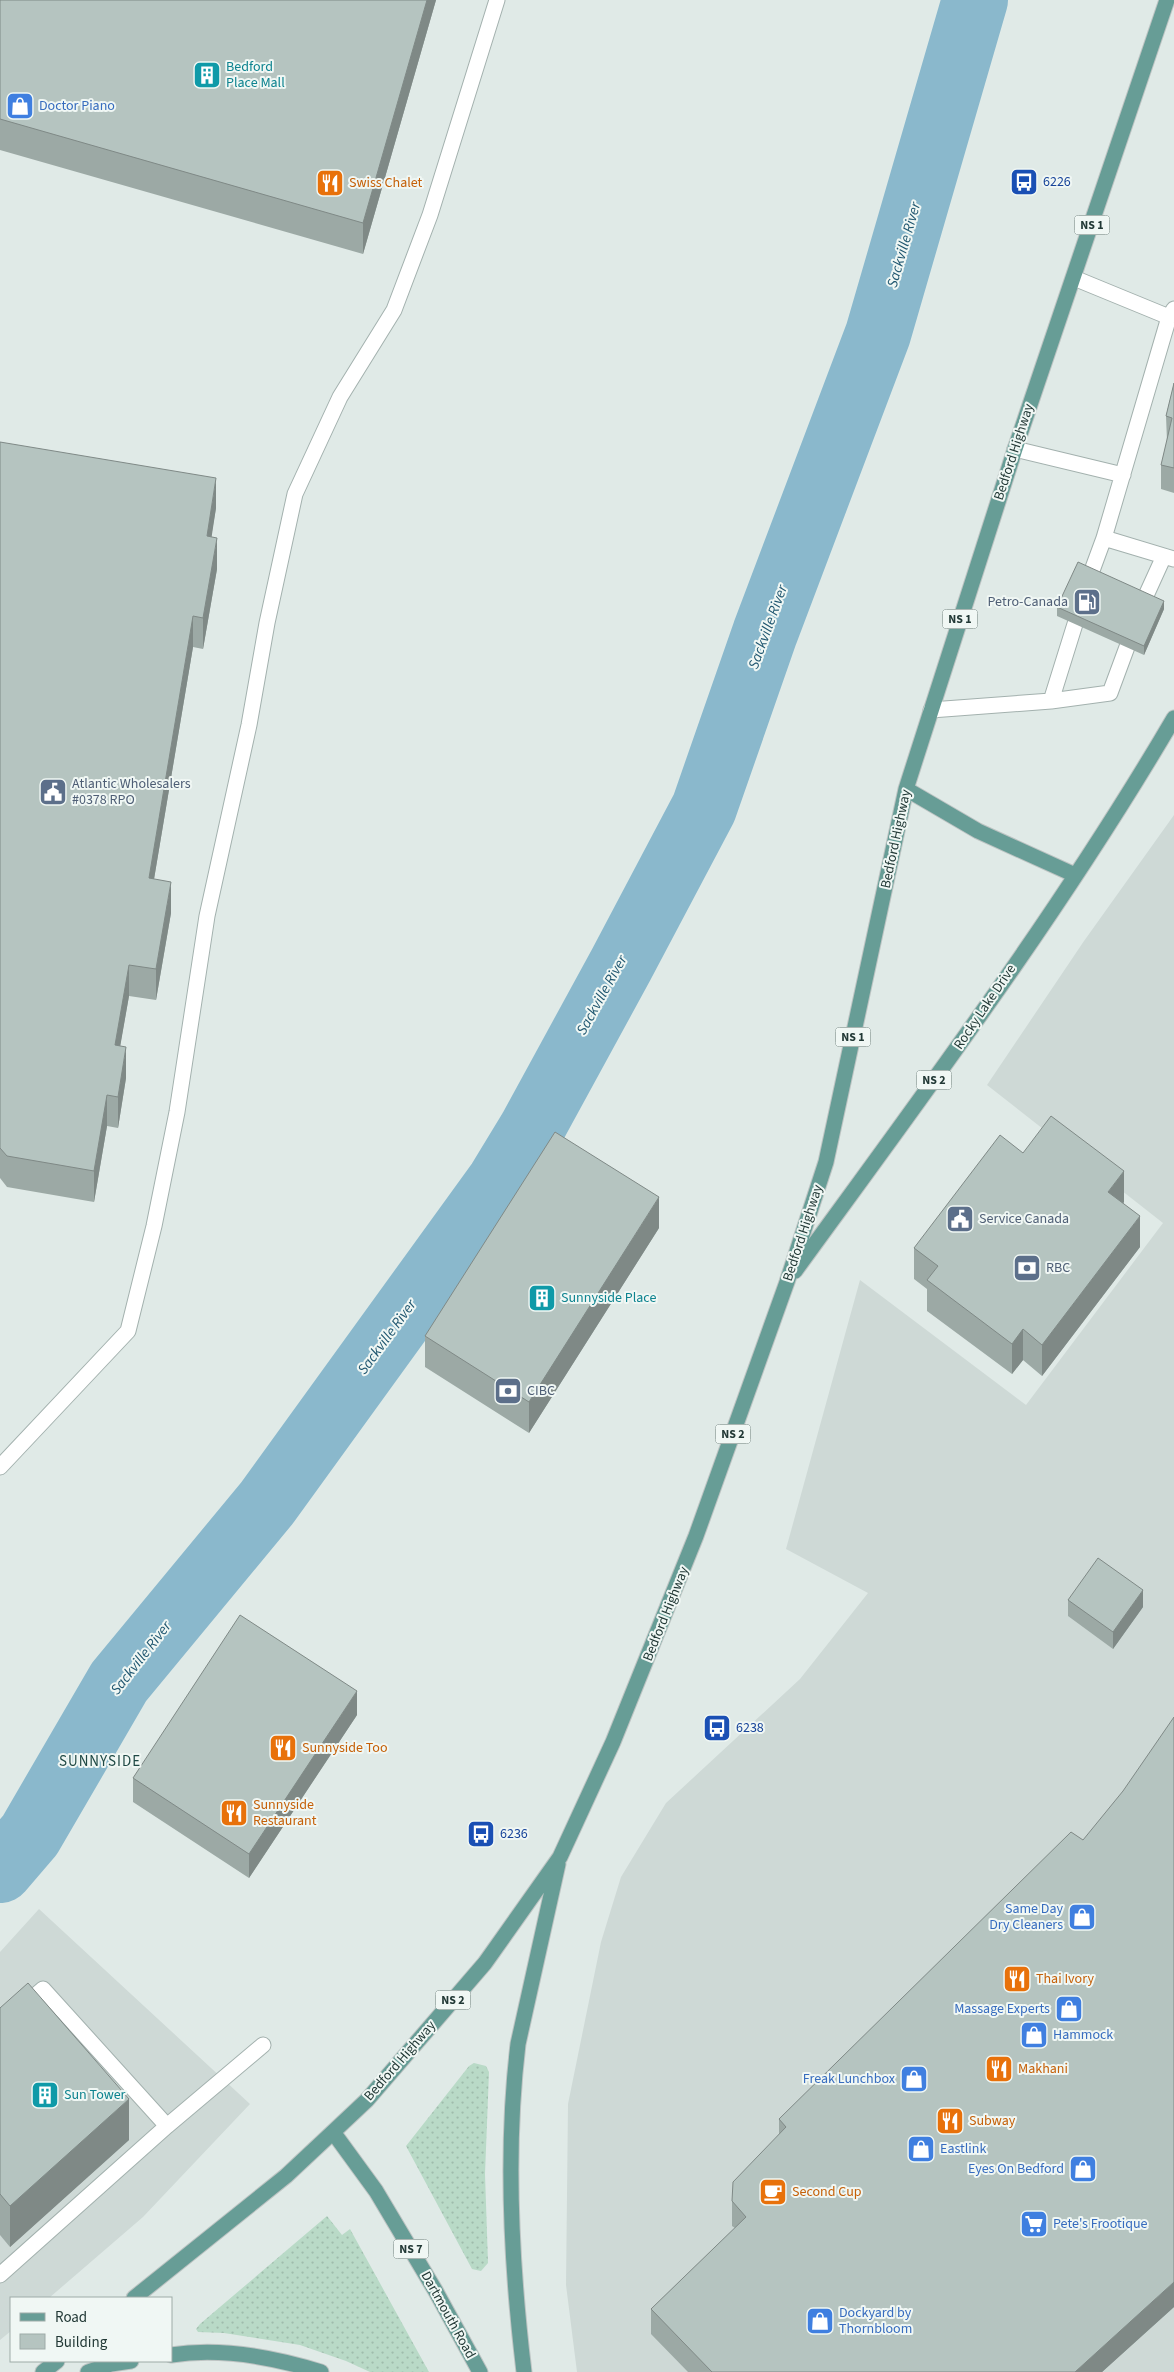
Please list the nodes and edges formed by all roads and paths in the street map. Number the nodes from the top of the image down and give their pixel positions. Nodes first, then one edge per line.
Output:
1 (497, 0) edge
2 (1166, 0) edge
3 (1074, 278) junction
4 (1172, 313) edge
5 (1015, 449) junction
6 (1123, 474) junction
7 (1104, 538) junction
8 (1169, 558) edge
9 (1090, 576) edge
10 (1144, 600) edge
11 (1075, 624) edge
12 (1127, 647) edge
13 (1051, 701) junction
14 (931, 710) junction
15 (1174, 718) edge
16 (906, 789) junction
17 (1075, 874) junction
18 (787, 1282) junction
19 (0, 1467) edge
20 (560, 1856) junction
21 (0, 2026) edge
22 (263, 2045) dead end
23 (167, 2126) junction
24 (333, 2132) junction
25 (0, 2275) edge
26 (135, 2297) edge
27 (172, 2355) edge
28 (56, 2362) edge
29 (124, 2362) edge
30 (43, 2372) edge
31 (88, 2372) edge
32 (321, 2372) edge
33 (480, 2372) edge
34 (524, 2372) edge

1 - 19 lane
2 - 3 main road, Bedford Highway / NS 1
3 - 4 lane
3 - 5 main road, Bedford Highway / NS 1
4 - 6 lane
5 - 6 lane
5 - 14 main road, Bedford Highway / NS 1
6 - 7 lane
7 - 8 lane
7 - 9 lane
8 - 10 lane
11 - 13 lane
12 - 13 lane
13 - 14 lane
14 - 16 main road, Bedford Highway / NS 1
15 - 17 main road, Rocky Lake Drive / NS 2
16 - 17 main road
16 - 18 main road, Bedford Highway / NS 1
17 - 18 main road, Rocky Lake Drive / NS 2
18 - 20 main road, Bedford Highway / NS 2
20 - 24 main road, Bedford Highway / NS 2
20 - 34 main road
21 - 23 lane
22 - 23 lane
23 - 25 lane
24 - 26 main road, Bedford Highway / NS 2
24 - 33 main road, Dartmouth Road / NS 7
27 - 32 main road
28 - 30 main road
29 - 31 main road

